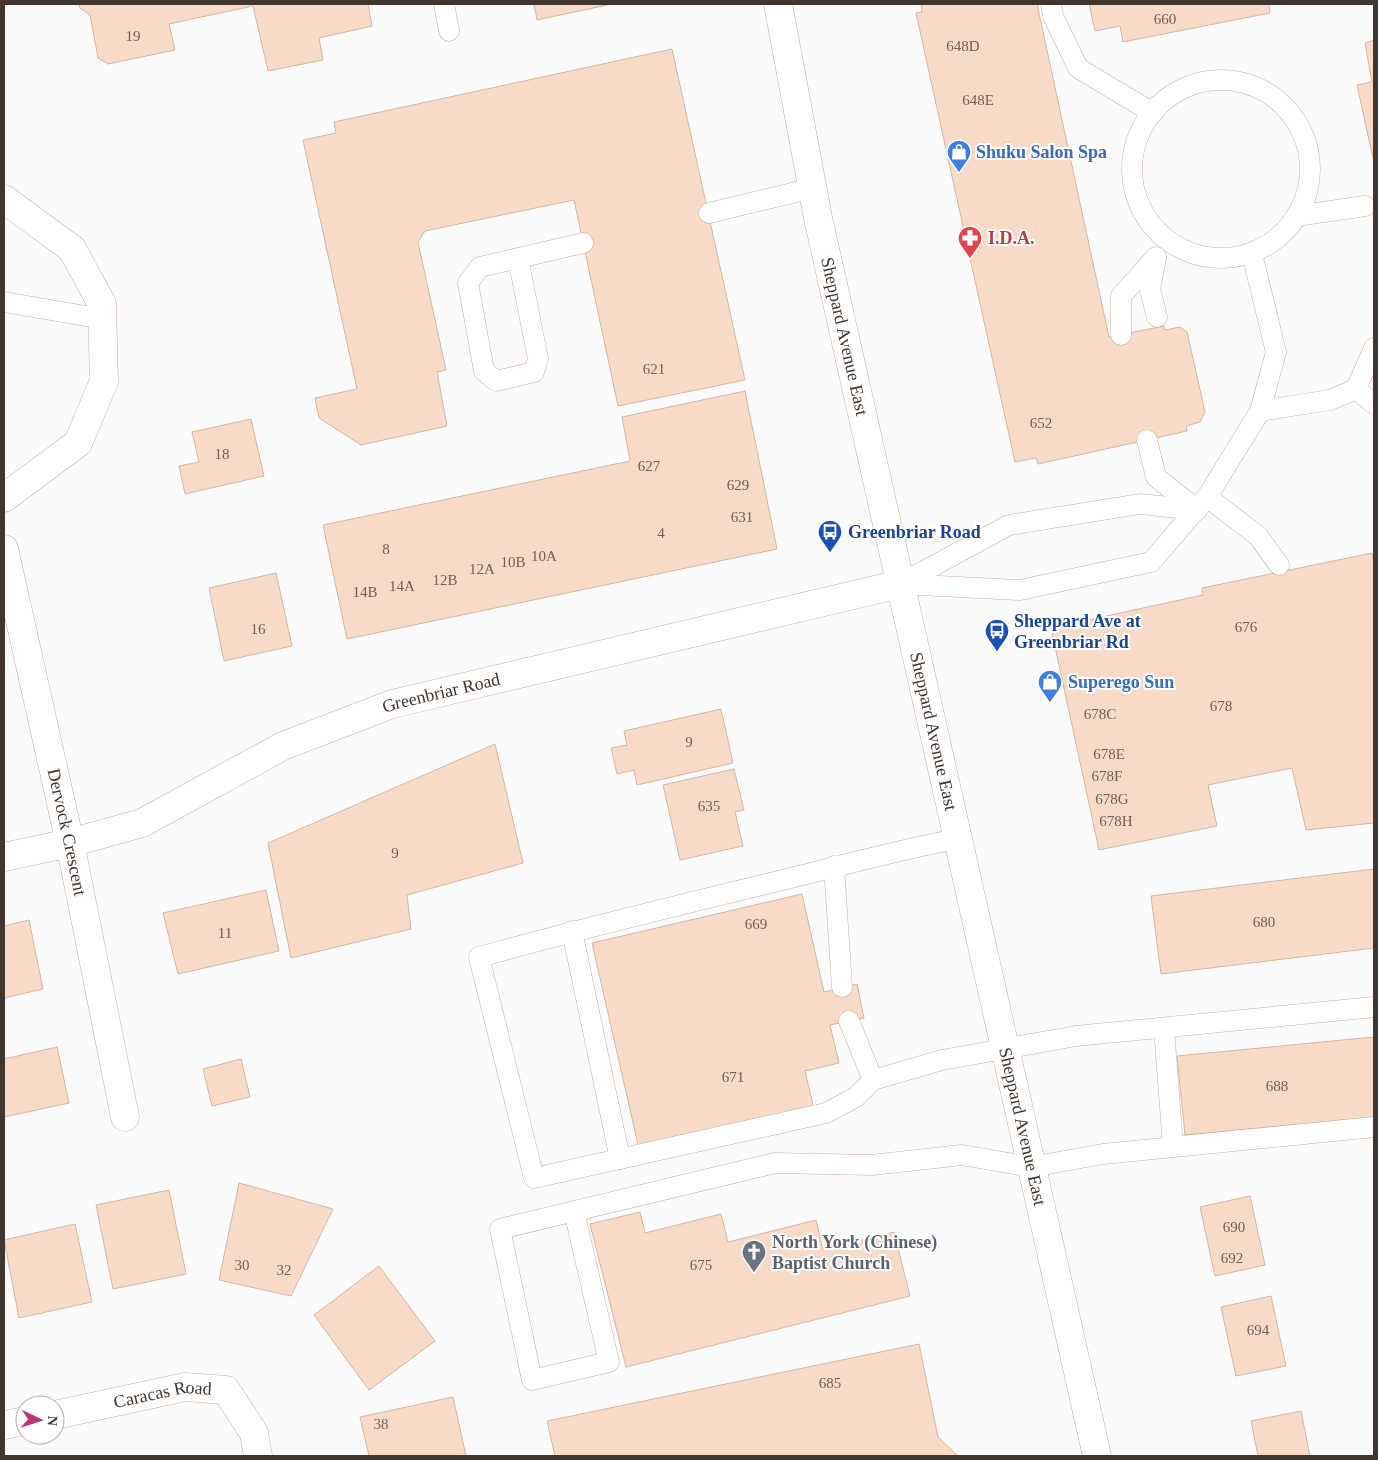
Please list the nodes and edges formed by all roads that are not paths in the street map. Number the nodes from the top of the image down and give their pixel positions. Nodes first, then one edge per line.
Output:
1 (444, 4) edge
2 (778, 4) edge
3 (1051, 4) edge
4 (450, 31) dead end
5 (1153, 112) junction
6 (813, 188) junction
7 (4, 199) edge
8 (1365, 206) dead end
9 (708, 213) dead end
10 (1296, 216) junction
11 (1160, 234) junction
12 (583, 243) dead end
13 (1252, 254) junction
14 (1156, 257) junction
15 (518, 258) junction
16 (4, 302) edge
17 (1156, 317) dead end
18 (103, 319) junction
19 (1121, 335) dead end
20 (1374, 348) edge
21 (1356, 389) junction
22 (1374, 404) edge
23 (1260, 411) junction
24 (1147, 440) dead end
25 (4, 498) edge
26 (1202, 504) junction
27 (4, 549) edge
28 (1279, 565) dead end
29 (900, 584) junction
30 (957, 839) junction
31 (70, 843) junction
32 (4, 857) edge
33 (834, 866) junction
34 (572, 931) junction
35 (842, 987) dead end
36 (1374, 1007) edge
37 (849, 1021) dead end
38 (1164, 1028) junction
39 (1005, 1050) junction
40 (873, 1080) junction
41 (125, 1117) dead end
42 (1374, 1128) edge
43 (1173, 1148) junction
44 (620, 1159) junction
45 (1031, 1167) junction
46 (574, 1212) junction
47 (65, 1413) edge
48 (258, 1456) edge
49 (1097, 1456) edge

1 - 4 lane
2 - 6 street, Sheppard Avenue East
3 - 5 lane
5 - 10 lane
5 - 11 lane
6 - 9 lane
6 - 29 street, Sheppard Avenue East
7 - 18 street
8 - 10 lane
10 - 13 lane
11 - 13 lane
11 - 14 lane
12 - 15 lane
13 - 23 lane
14 - 17 lane
14 - 19 lane
15 - 15 lane
16 - 18 lane
18 - 25 street
20 - 21 lane
21 - 22 lane
21 - 23 lane
23 - 26 lane
24 - 26 lane
26 - 28 lane
26 - 29 lane
26 - 29 lane
27 - 31 street, Dervock Crescent
29 - 30 street, Sheppard Avenue East
29 - 31 street, Greenbriar Road
30 - 33 lane
30 - 39 street, Sheppard Avenue East
31 - 32 street, Greenbriar Road
31 - 41 street, Dervock Crescent
33 - 34 lane
33 - 35 lane
34 - 44 lane
34 - 44 lane
36 - 38 lane
37 - 40 lane
38 - 39 lane
38 - 43 lane
39 - 40 lane
39 - 45 street, Sheppard Avenue East
40 - 44 lane
42 - 43 lane
43 - 45 lane
45 - 46 lane
45 - 49 street, Sheppard Avenue East
46 - 46 lane
47 - 48 street, Caracas Road

